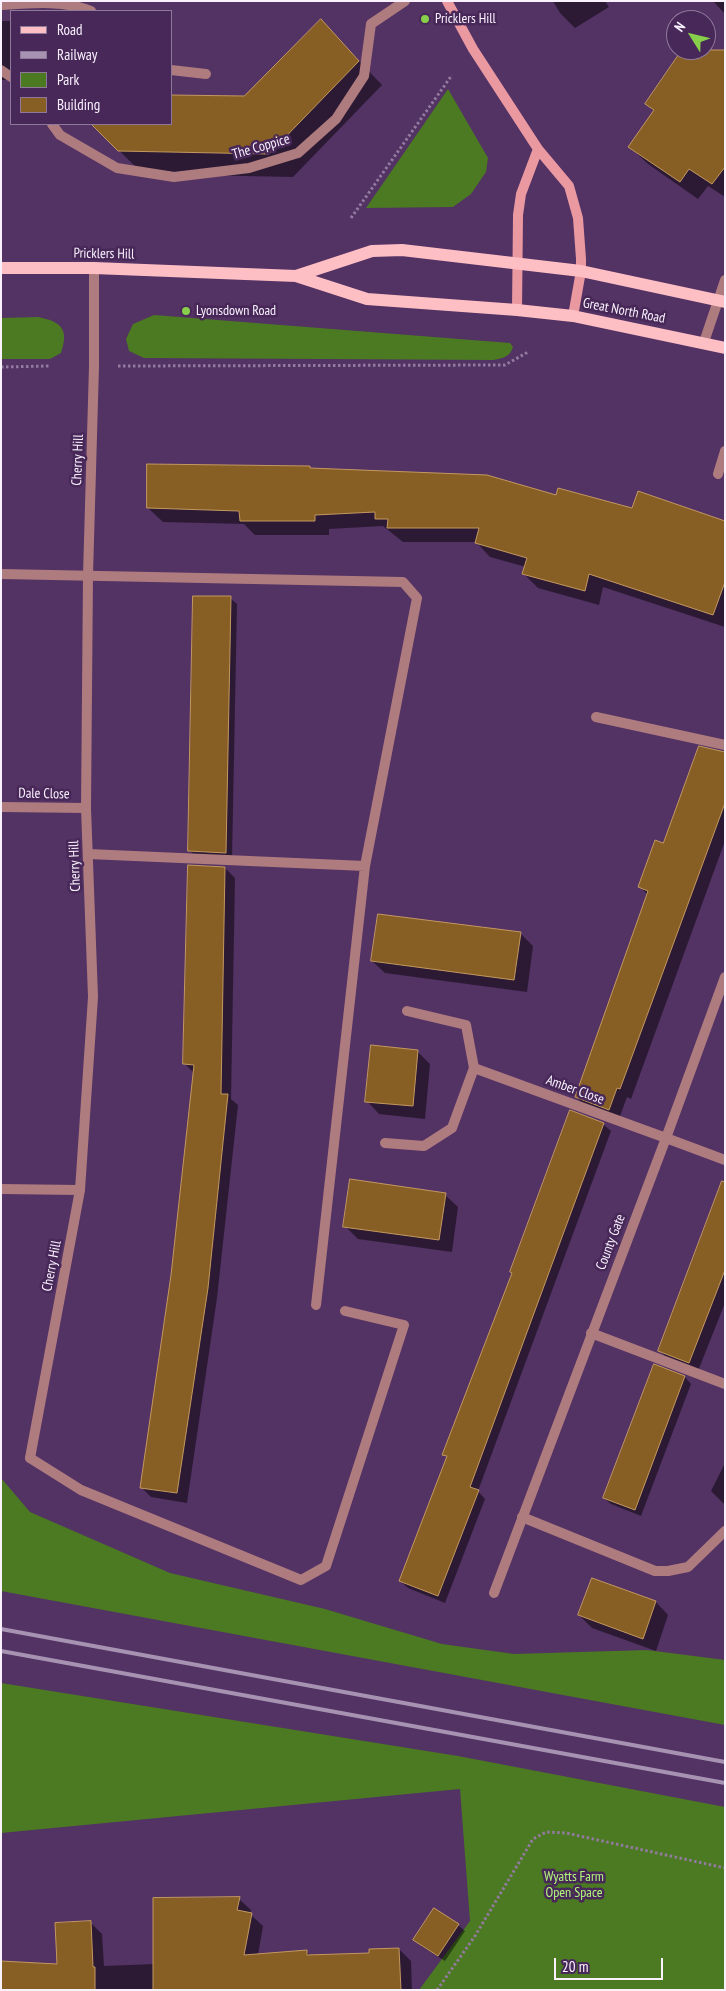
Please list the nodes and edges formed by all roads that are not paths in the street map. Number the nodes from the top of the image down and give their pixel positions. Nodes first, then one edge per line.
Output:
1 (406, 1) edge
2 (447, 1) edge
3 (1, 5) edge
4 (90, 10) edge
5 (172, 70) edge
6 (206, 74) dead end
7 (53, 125) edge
8 (538, 149) junction
9 (518, 265) junction
10 (1, 268) edge
11 (94, 268) junction
12 (581, 271) junction
13 (296, 276) junction
14 (725, 280) edge
15 (721, 300) edge
16 (517, 310) junction
17 (573, 316) junction
18 (704, 342) junction
19 (725, 348) edge
20 (725, 451) edge
21 (718, 474) dead end
22 (1, 574) edge
23 (88, 575) junction
24 (596, 717) dead end
25 (725, 745) edge
26 (1, 807) edge
27 (86, 808) junction
28 (88, 854) junction
29 (365, 866) junction
30 (725, 977) edge
31 (407, 1011) dead end
32 (474, 1068) junction
33 (666, 1138) junction
34 (385, 1143) dead end
35 (725, 1160) edge
36 (1, 1189) edge
37 (80, 1190) junction
38 (316, 1305) dead end
39 (345, 1311) dead end
40 (591, 1333) junction
41 (725, 1384) edge
42 (522, 1517) junction
43 (725, 1531) edge
44 (494, 1593) dead end

1 - 7 street, The Coppice
2 - 8 main road
3 - 4 street
5 - 6 street
8 - 9 main road
8 - 12 main road
9 - 12 main road
9 - 13 main road, Pricklers Hill
9 - 16 main road
10 - 11 main road, Pricklers Hill
11 - 13 main road, Pricklers Hill
11 - 23 street, Cherry Hill
12 - 15 main road
12 - 17 main road
13 - 16 main road, Pricklers Hill
14 - 15 street
15 - 18 street
16 - 17 main road, Great North Road
17 - 18 main road, Great North Road
18 - 19 main road, Great North Road
20 - 21 street
22 - 23 street
23 - 27 street, Cherry Hill
23 - 29 street
24 - 25 street
26 - 27 street, Dale Close
27 - 28 street, Cherry Hill
28 - 29 street
28 - 37 street, Cherry Hill
29 - 38 street
30 - 33 street, County Gate
31 - 32 street
32 - 33 street, Amber Close
32 - 34 street
33 - 35 street, Amber Close
33 - 40 street, County Gate
36 - 37 street
37 - 39 street, Cherry Hill
40 - 41 street
40 - 42 street, County Gate
42 - 43 street
42 - 44 street, County Gate

